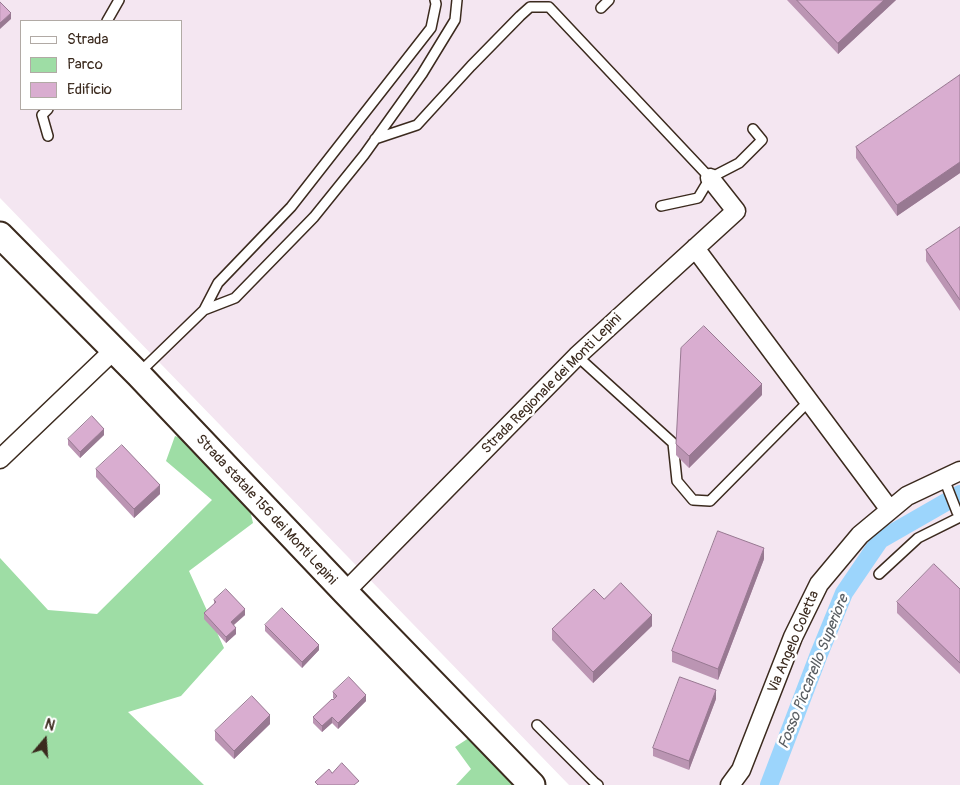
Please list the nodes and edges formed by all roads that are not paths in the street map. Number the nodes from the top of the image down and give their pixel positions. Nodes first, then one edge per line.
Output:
1 (119, 0) edge
2 (436, 0) edge
3 (458, 0) edge
4 (609, 0) edge
5 (601, 8) dead end
6 (108, 20) edge
7 (47, 110) edge
8 (754, 129) dead end
9 (48, 136) dead end
10 (375, 139) junction
11 (710, 178) junction
12 (661, 206) dead end
13 (0, 235) edge
14 (696, 248) junction
15 (204, 310) junction
16 (114, 350) junction
17 (577, 356) junction
18 (138, 374) junction
19 (809, 401) junction
20 (0, 459) edge
21 (952, 475) edge
22 (890, 510) junction
23 (879, 574) dead end
24 (345, 592) junction
25 (537, 725) dead end
26 (532, 785) edge
27 (598, 785) edge
28 (730, 785) edge

1 - 6 lane
2 - 15 lane
3 - 10 lane
4 - 5 lane
7 - 9 lane
8 - 11 lane
10 - 11 lane
10 - 15 lane
11 - 12 lane
11 - 14 street, Strada Regionale dei Monti Lepini
13 - 16 main road, Strada statale 156 dei Monti Lepini
14 - 17 street, Strada Regionale dei Monti Lepini
14 - 19 street
15 - 18 lane
16 - 18 main road, Strada statale 156 dei Monti Lepini
16 - 20 street
17 - 19 lane
17 - 24 street, Strada Regionale dei Monti Lepini
18 - 24 main road, Strada statale 156 dei Monti Lepini
19 - 22 street
21 - 22 street, Via Angelo Coletta
21 - 23 lane
22 - 28 street, Via Angelo Coletta
24 - 26 main road, Strada statale 156 dei Monti Lepini
25 - 27 lane

